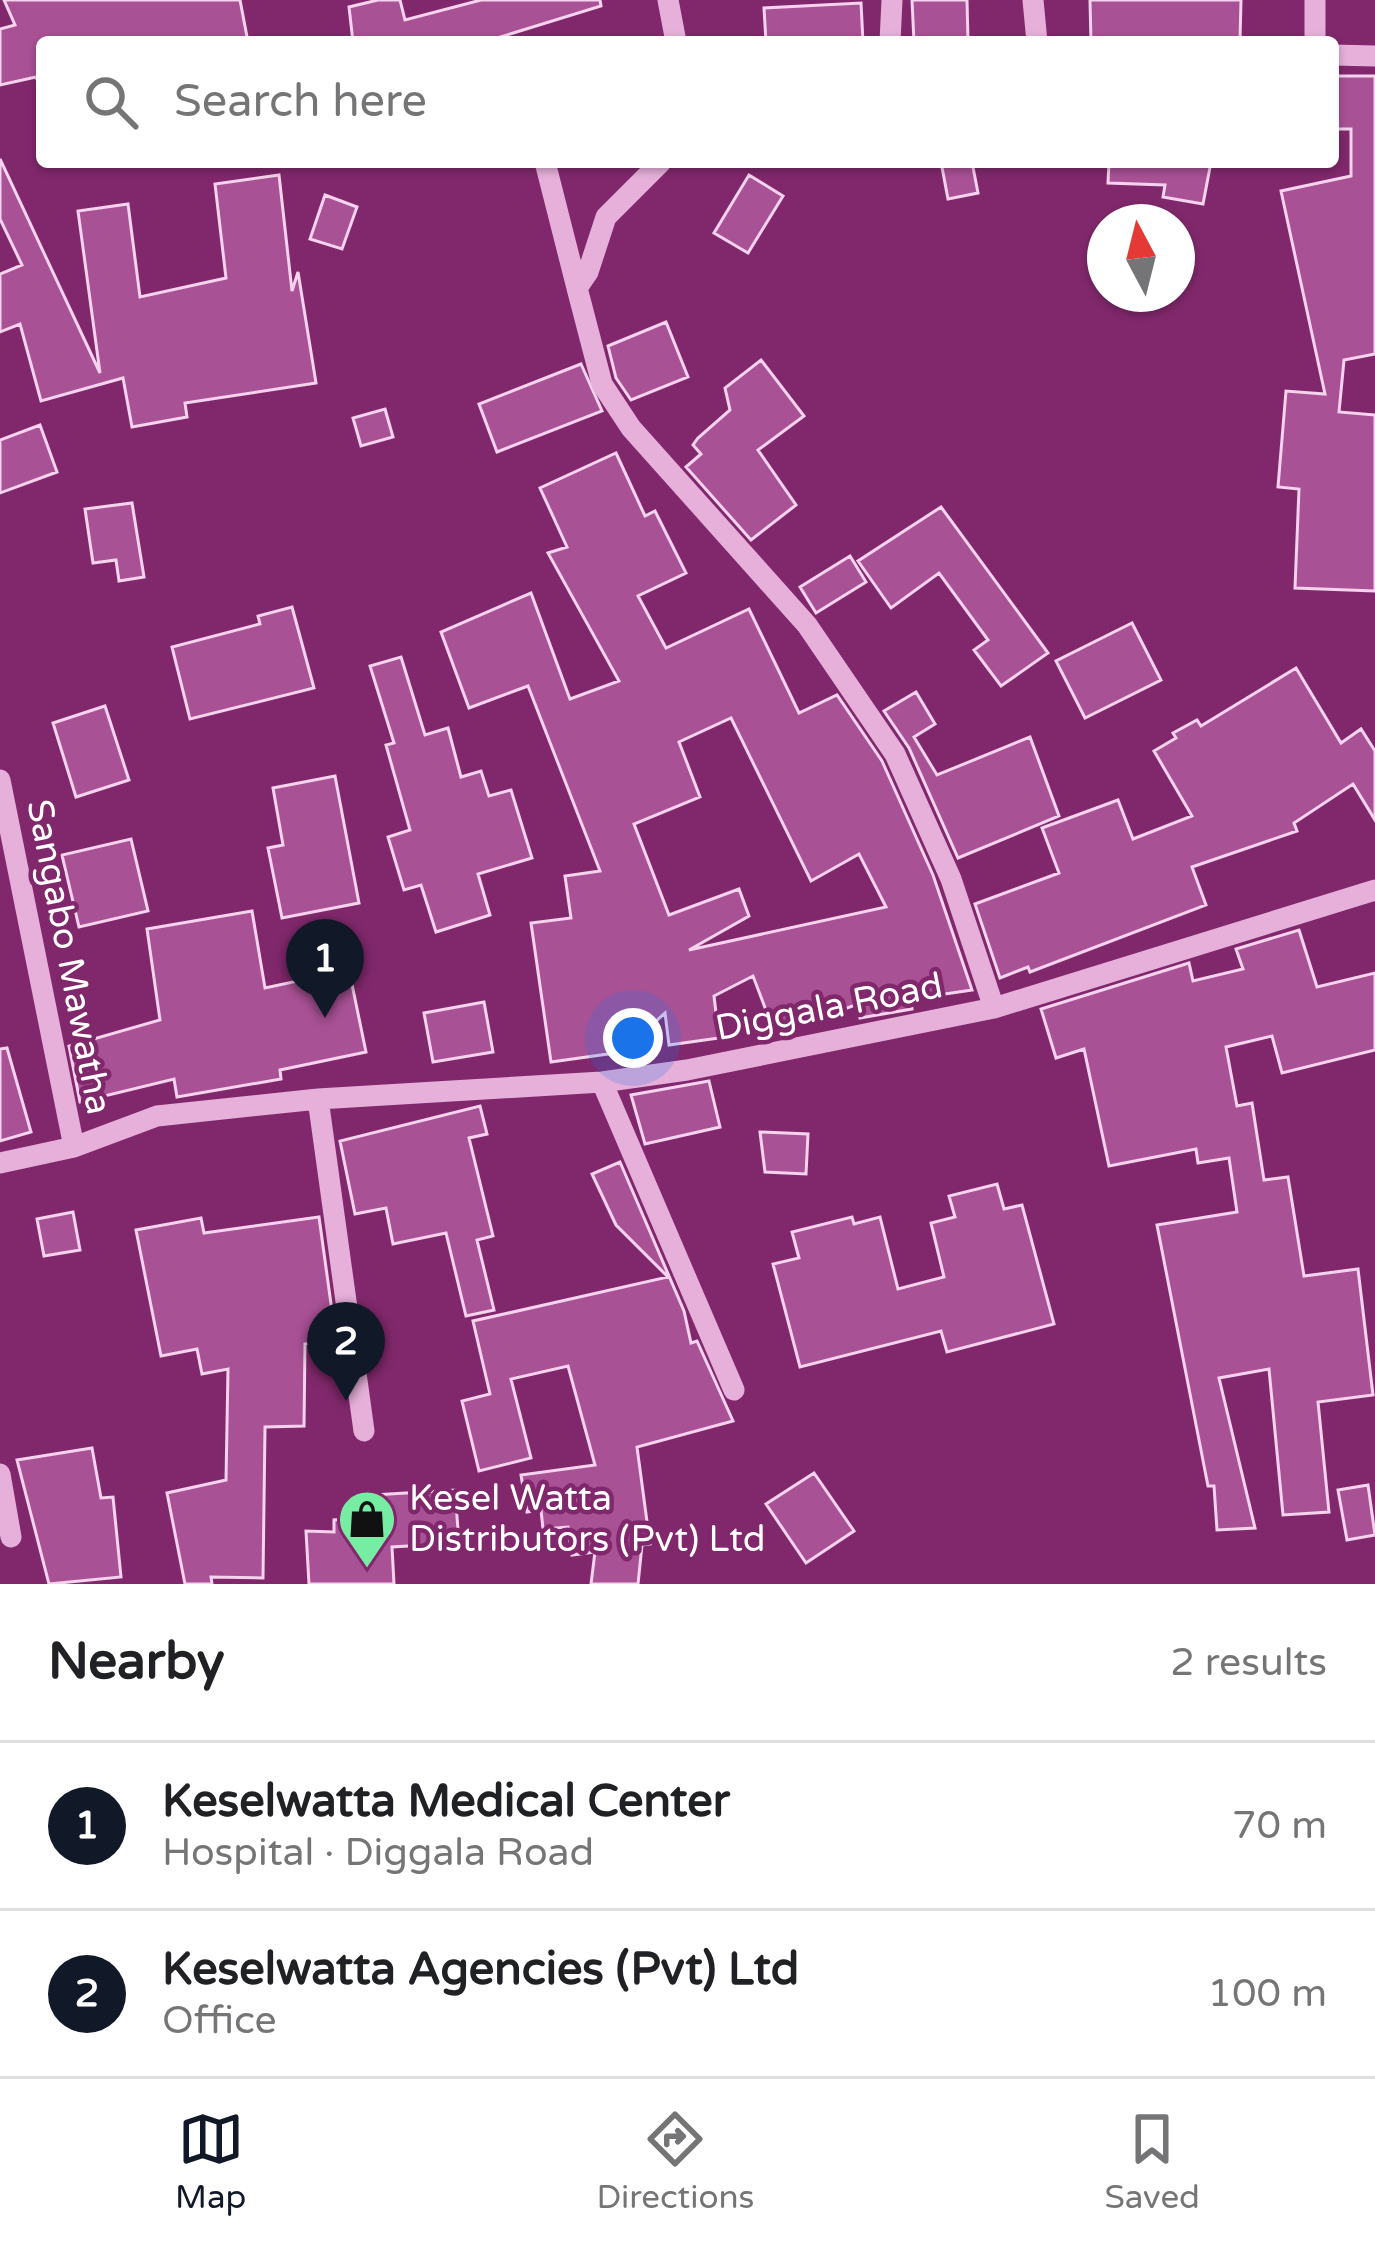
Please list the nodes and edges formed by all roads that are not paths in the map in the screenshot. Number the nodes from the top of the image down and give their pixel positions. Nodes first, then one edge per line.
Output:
1 (668, 0) edge
2 (892, 0) edge
3 (1033, 0) edge
4 (1315, 0) edge
5 (675, 36) edge
6 (890, 36) edge
7 (1036, 36) edge
8 (1315, 36) edge
9 (1339, 55) edge
10 (1375, 56) edge
11 (546, 168) edge
12 (655, 168) edge
13 (577, 288) junction
14 (0, 780) edge
15 (1375, 890) edge
16 (994, 1008) junction
17 (602, 1082) junction
18 (318, 1099) junction
19 (74, 1147) junction
20 (0, 1163) edge
21 (734, 1390) dead end
22 (364, 1431) dead end
23 (0, 1474) edge
24 (11, 1538) dead end

1 - 5 street
2 - 6 street
3 - 7 street
4 - 8 street
9 - 10 street
11 - 13 street
12 - 13 street
13 - 16 street
14 - 19 street, Sangabo Mawatha
15 - 16 street, Diggala Road
16 - 17 street, Diggala Road
17 - 18 street, Diggala Road
17 - 21 street
18 - 19 street, Diggala Road
18 - 22 street
19 - 20 street, Diggala Road
23 - 24 street

